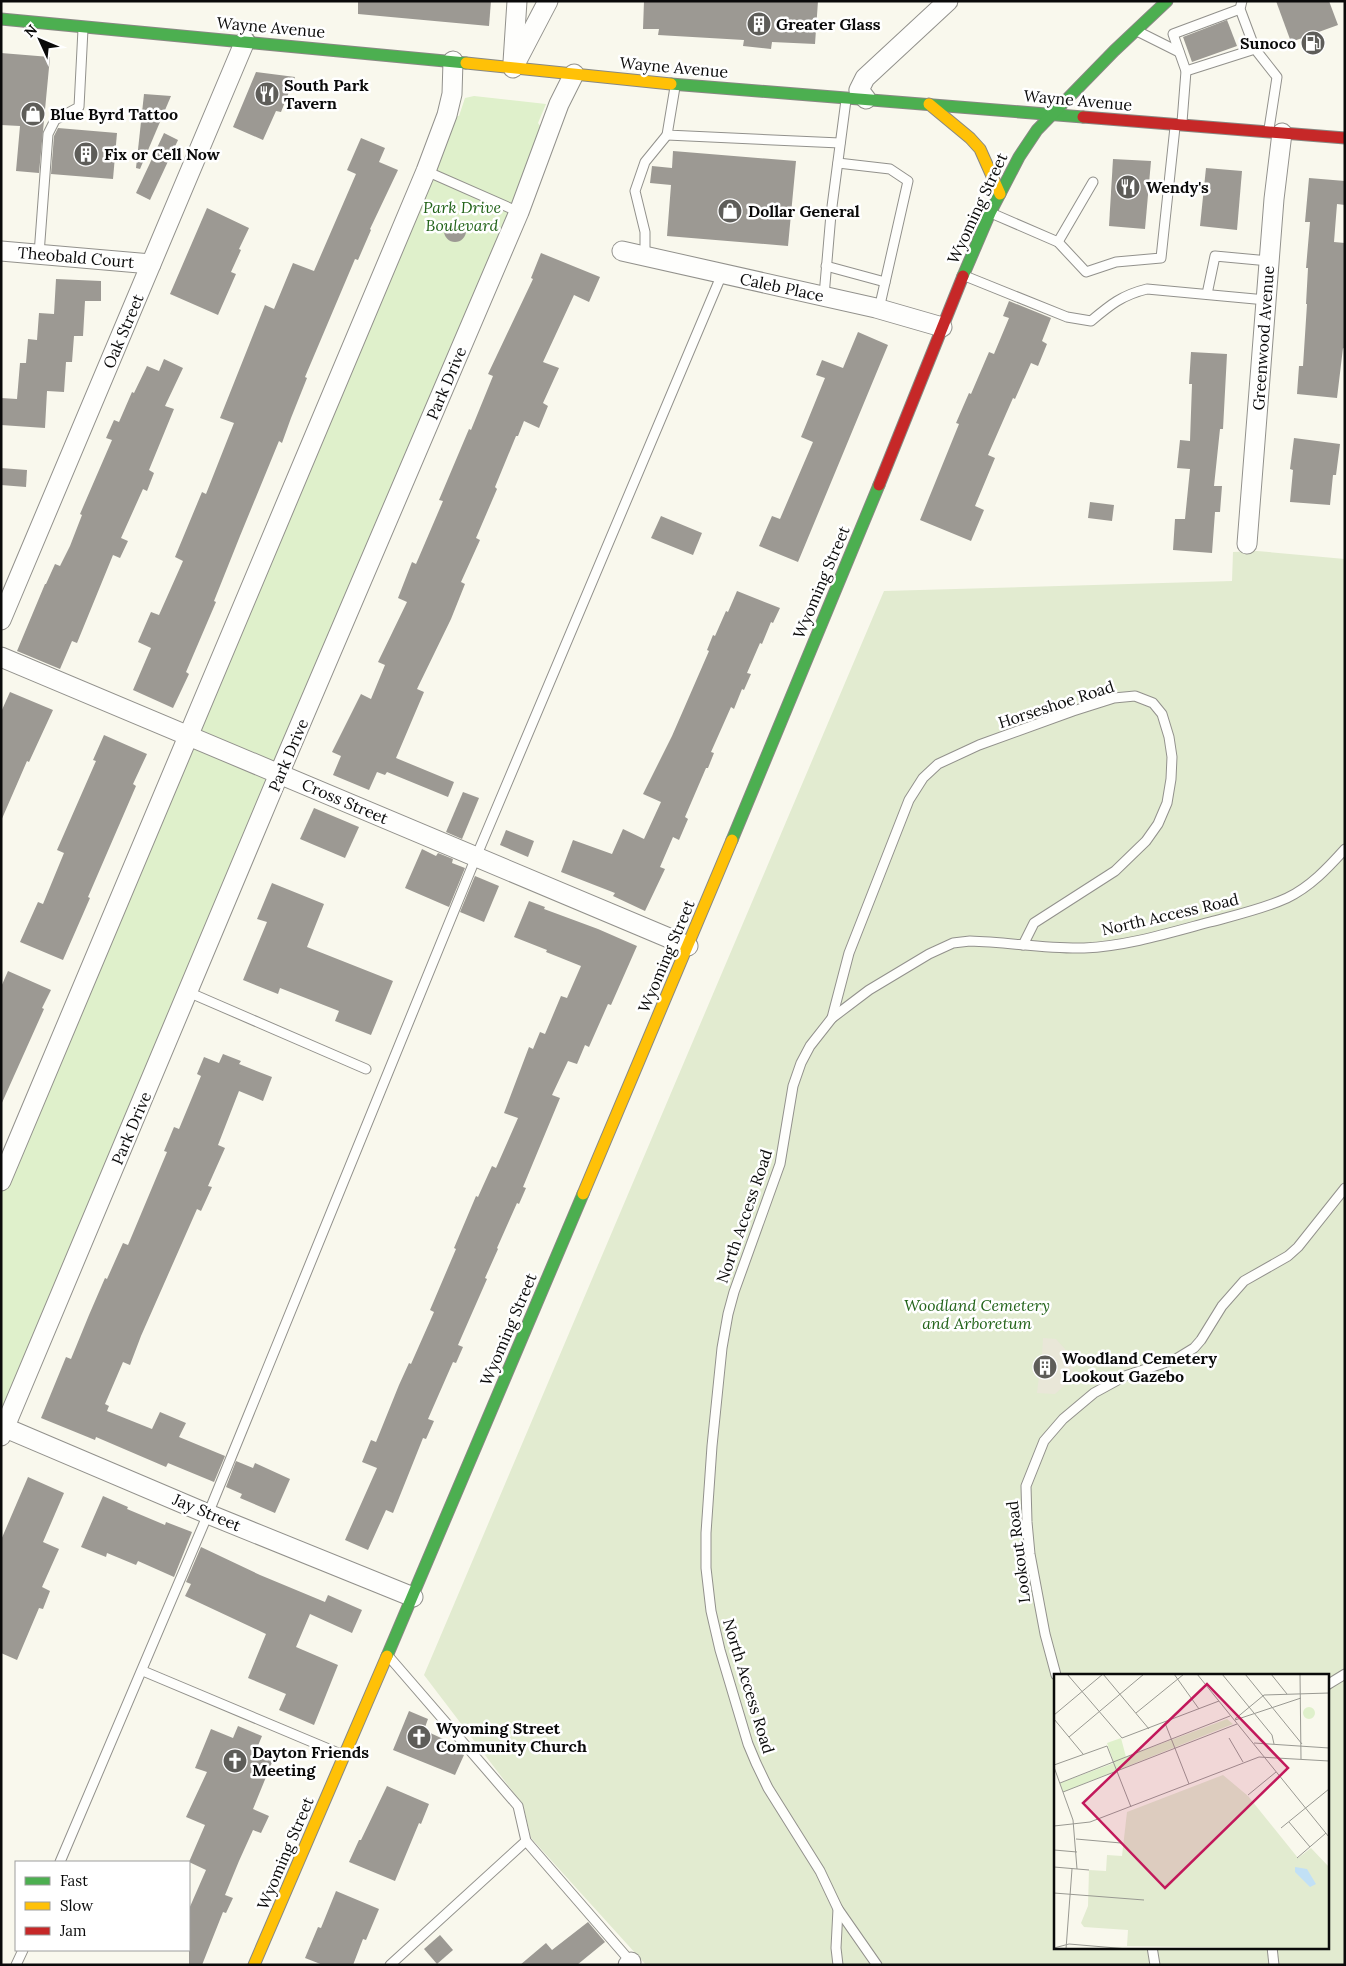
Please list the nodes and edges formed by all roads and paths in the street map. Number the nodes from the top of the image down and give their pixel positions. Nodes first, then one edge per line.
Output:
1 (517, 1) edge
2 (548, 1) edge
3 (948, 1) edge
4 (1167, 1) edge
5 (1241, 5) edge
6 (1, 19) edge
7 (83, 27) junction
8 (1136, 30) junction
9 (245, 41) junction
10 (1255, 49) junction
11 (1179, 52) junction
12 (452, 61) junction
13 (513, 68) junction
14 (1186, 71) junction
15 (574, 74) junction
16 (676, 83) junction
17 (846, 98) junction
18 (866, 99) junction
19 (928, 104) junction
20 (1052, 112) junction
21 (1178, 125) junction
22 (1275, 133) junction
23 (667, 135) junction
24 (1345, 138) edge
25 (840, 144) junction
26 (838, 163) junction
27 (426, 171) junction
28 (1093, 182) dead end
29 (1000, 194) junction
30 (519, 212) junction
31 (990, 213) junction
32 (1058, 242) junction
33 (622, 250) dead end
34 (1, 251) edge
35 (39, 254) junction
36 (644, 256) junction
37 (1269, 261) junction
38 (151, 264) junction
39 (826, 266) junction
40 (722, 274) junction
41 (963, 275) junction
42 (886, 282) junction
43 (1207, 294) junction
44 (824, 296) junction
45 (1266, 300) junction
46 (879, 309) junction
47 (942, 328) junction
48 (1247, 544) dead end
49 (1, 620) edge
50 (1, 658) edge
51 (188, 735) junction
52 (279, 774) junction
53 (1345, 849) edge
54 (476, 857) junction
55 (1022, 945) junction
56 (688, 946) junction
57 (188, 992) junction
58 (832, 1018) junction
59 (366, 1070) dead end
60 (1, 1181) edge
61 (1345, 1188) edge
62 (3, 1430) edge
63 (208, 1514) junction
64 (413, 1597) junction
65 (388, 1655) junction
66 (143, 1671) junction
67 (1056, 1674) edge
68 (1345, 1674) edge
69 (1328, 1684) edge
70 (344, 1756) junction
71 (526, 1841) junction
72 (60, 1861) edge
73 (838, 1909) junction
74 (1152, 1948) edge
75 (1272, 1948) edge
76 (23, 1951) edge
77 (630, 1964) edge
78 (16, 1965) edge
79 (254, 1965) edge
80 (390, 1965) edge
81 (838, 1965) edge
82 (877, 1965) edge
83 (1155, 1965) edge
84 (1274, 1965) edge

1 - 13 street
2 - 13 street
3 - 18 street
4 - 8 street, Wyoming Street
5 - 10 lane
5 - 11 lane
6 - 7 street, Wayne Avenue
7 - 9 street, Wayne Avenue
7 - 35 lane
8 - 11 lane
8 - 20 street, Wyoming Street
9 - 12 street, Wayne Avenue
9 - 38 street, Oak Street
10 - 14 lane
10 - 22 lane
11 - 14 lane
12 - 13 street, Wayne Avenue
12 - 27 street
13 - 15 street, Wayne Avenue
14 - 21 lane
15 - 16 street, Wayne Avenue
15 - 30 street, Park Drive
16 - 17 street, Wayne Avenue
16 - 23 lane
17 - 18 street, Wayne Avenue
17 - 25 lane
18 - 19 street, Wayne Avenue
19 - 20 street, Wayne Avenue
19 - 29 street
20 - 21 street, Wayne Avenue
20 - 29 street, Wyoming Street
21 - 22 street, Wayne Avenue
21 - 32 lane
22 - 24 street, Wayne Avenue
22 - 37 street, Greenwood Avenue
23 - 25 lane
23 - 36 lane
25 - 26 lane
26 - 39 lane
26 - 42 lane
27 - 30 lane
27 - 51 street
28 - 32 lane
29 - 31 street, Wyoming Street
30 - 52 street, Park Drive
31 - 32 lane
31 - 41 street, Wyoming Street
33 - 36 street, Caleb Place
34 - 35 street, Theobald Court
35 - 38 street, Theobald Court
36 - 40 street, Caleb Place
37 - 43 lane
37 - 45 street, Greenwood Avenue
38 - 49 street, Oak Street
39 - 42 lane
39 - 44 lane
40 - 44 street, Caleb Place
40 - 54 lane
41 - 43 lane
41 - 47 street, Wyoming Street
42 - 46 lane
43 - 45 lane
44 - 46 street, Caleb Place
45 - 48 street, Greenwood Avenue
46 - 47 street, Caleb Place
47 - 56 street, Wyoming Street
50 - 51 street, Cross Street
51 - 52 street, Cross Street
51 - 60 street
52 - 54 street, Cross Street
52 - 57 street, Park Drive
53 - 55 lane, North Access Road
54 - 56 street, Cross Street
54 - 63 lane
55 - 58 lane, North Access Road
55 - 58 lane, Horseshoe Road
56 - 64 street, Wyoming Street
57 - 59 lane
57 - 62 street, Park Drive
58 - 73 lane, North Access Road
61 - 67 lane, Lookout Road
62 - 63 street, Jay Street
63 - 64 street, Jay Street
63 - 66 lane
64 - 65 street, Wyoming Street
65 - 70 street, Wyoming Street
65 - 71 lane
66 - 70 lane
66 - 72 lane
68 - 69 lane
70 - 79 street, Wyoming Street
71 - 77 lane
71 - 80 lane
73 - 81 lane, North Access Road
73 - 82 lane
74 - 83 lane
75 - 84 lane
76 - 78 lane

